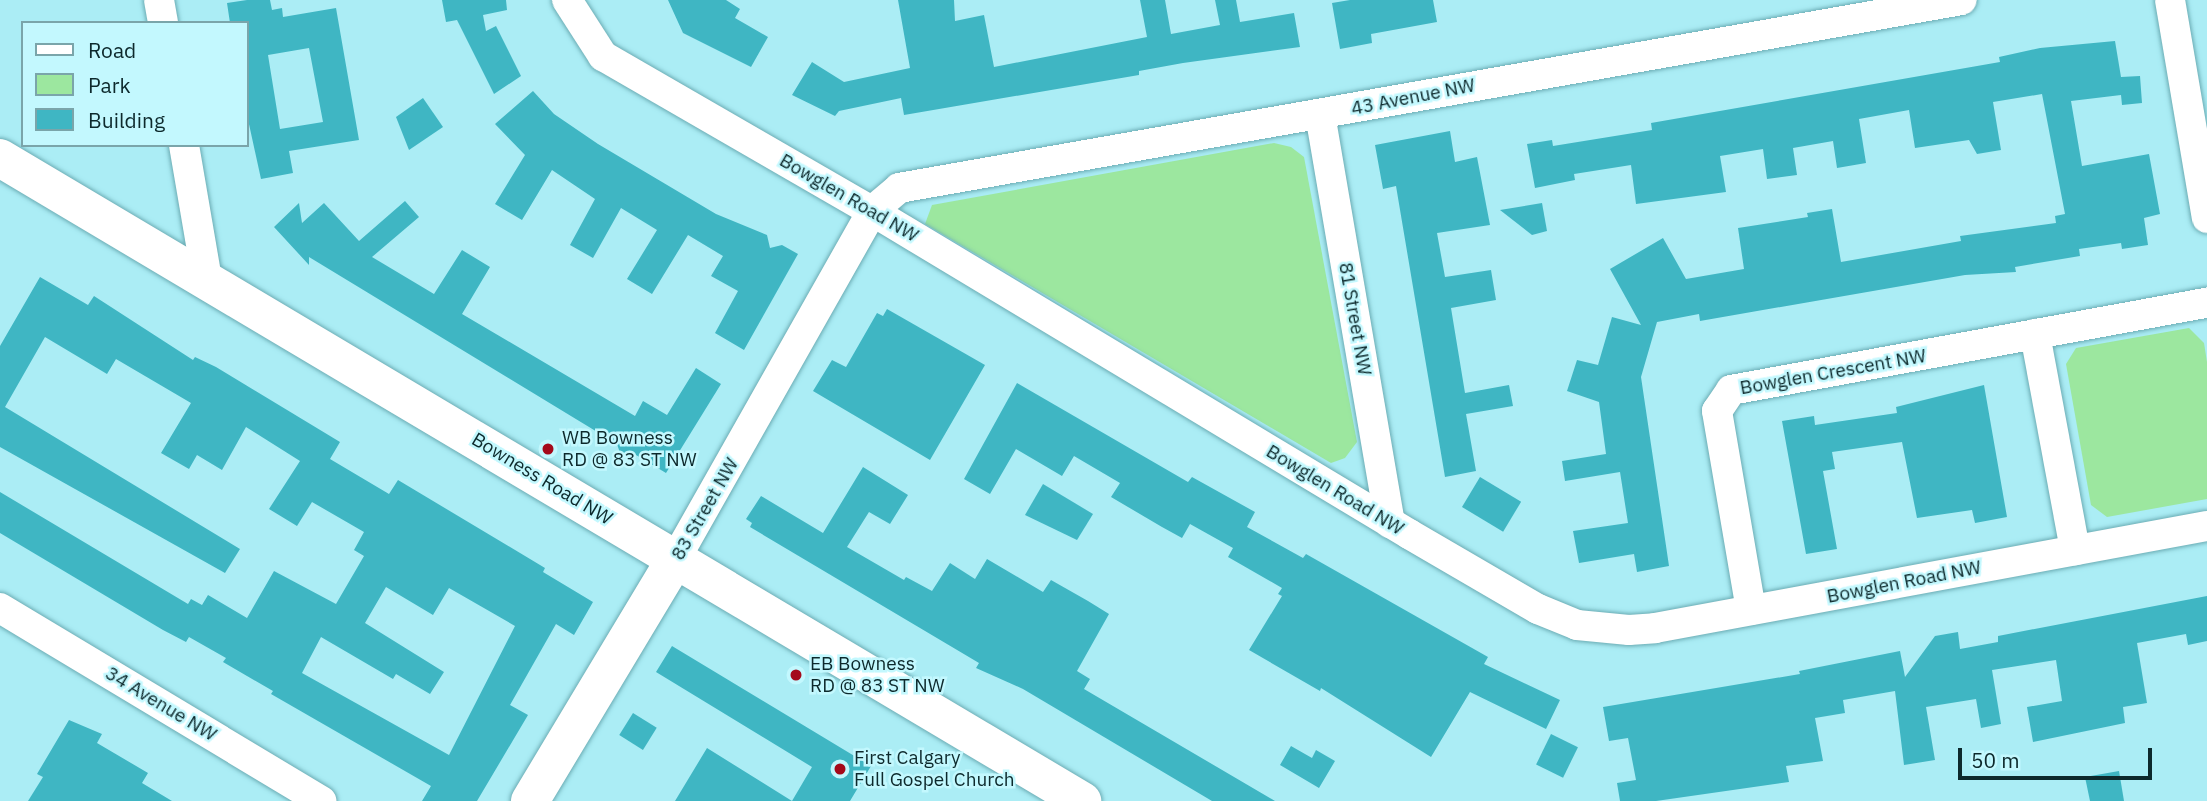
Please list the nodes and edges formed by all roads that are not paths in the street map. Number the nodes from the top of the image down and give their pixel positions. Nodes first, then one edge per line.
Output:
1 (159, 0) edge
2 (567, 0) edge
3 (1962, 0) edge
4 (2169, 0) edge
5 (163, 21) edge
6 (1321, 114) junction
7 (184, 147) edge
8 (0, 158) edge
9 (872, 211) junction
10 (2207, 218) edge
11 (207, 279) junction
12 (2207, 303) edge
13 (2035, 334) junction
14 (1390, 523) junction
15 (2207, 526) edge
16 (2075, 550) junction
17 (676, 558) junction
18 (0, 608) edge
19 (1751, 610) junction
20 (321, 801) edge
21 (530, 801) edge
22 (1083, 801) edge

1 - 5 street
2 - 9 street, Bowglen Road NW
3 - 6 street, 43 Avenue NW
4 - 10 street
6 - 9 street, 43 Avenue NW
6 - 14 street, 81 Street NW
7 - 11 street
8 - 11 street, Bowness Road NW
9 - 14 street, Bowglen Road NW
9 - 17 street, 83 Street NW
11 - 17 street, Bowness Road NW
12 - 13 street, Bowglen Crescent NW
13 - 16 street
13 - 19 street, Bowglen Crescent NW
14 - 19 street, Bowglen Road NW
15 - 16 street, Bowglen Road NW
16 - 19 street, Bowglen Road NW
17 - 21 street, 83 Street NW
17 - 22 street, Bowness Road NW
18 - 20 street, 34 Avenue NW

